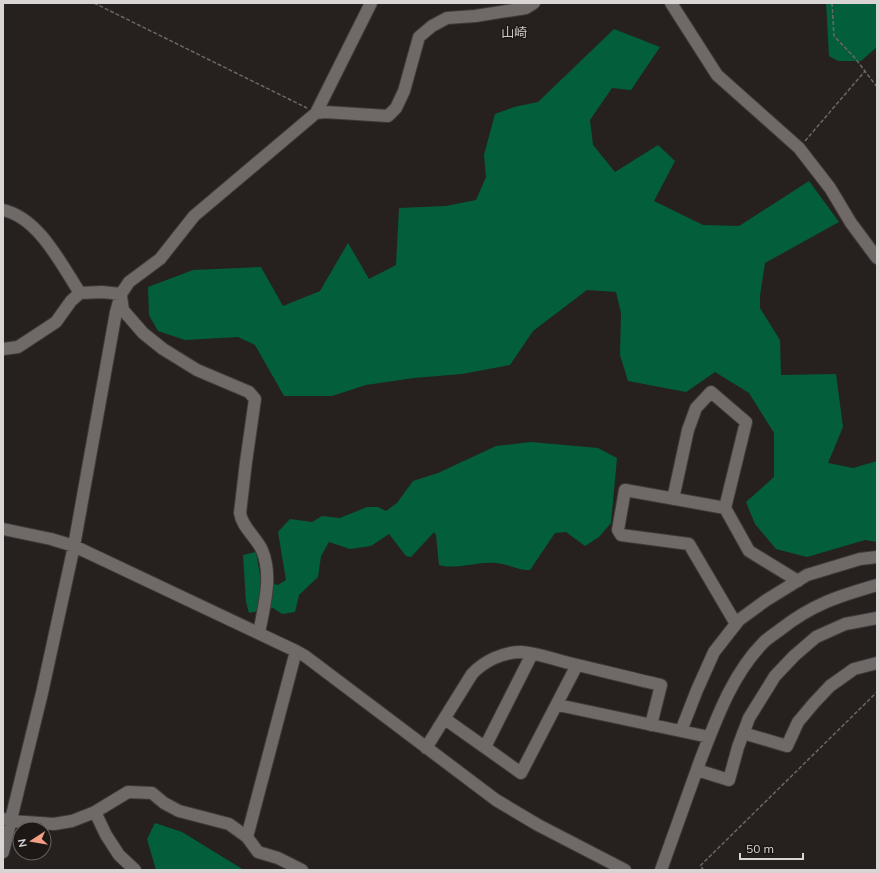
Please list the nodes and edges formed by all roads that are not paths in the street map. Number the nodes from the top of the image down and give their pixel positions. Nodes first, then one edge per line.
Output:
1 (371, 3) edge
2 (534, 3) edge
3 (671, 3) edge
4 (316, 113) junction
5 (3, 210) edge
6 (877, 258) edge
7 (80, 293) junction
8 (121, 294) junction
9 (3, 349) edge
10 (673, 499) junction
11 (725, 508) junction
12 (3, 529) edge
13 (74, 546) junction
14 (877, 557) edge
15 (798, 581) junction
16 (877, 585) edge
17 (877, 618) edge
18 (736, 624) junction
19 (260, 633) junction
20 (296, 651) junction
21 (532, 654) junction
22 (877, 663) edge
23 (577, 665) junction
24 (558, 705) junction
25 (444, 719) junction
26 (651, 725) junction
27 (681, 731) junction
28 (744, 733) junction
29 (709, 737) junction
30 (485, 747) junction
31 (426, 748) junction
32 (697, 770) junction
33 (95, 812) junction
34 (7, 820) edge
35 (247, 837) junction
36 (3, 852) edge
37 (278, 858) junction
38 (135, 870) edge
39 (288, 870) edge
40 (302, 870) edge
41 (625, 870) edge
42 (661, 870) edge

1 - 4 street
2 - 4 street
3 - 6 street
4 - 8 street
5 - 7 street
7 - 8 street
7 - 9 street
8 - 13 street
8 - 19 street
10 - 11 street
10 - 11 street
10 - 18 street
11 - 15 street
12 - 13 street
13 - 19 street
13 - 34 street
14 - 15 street
15 - 18 street
16 - 29 street
17 - 28 street
18 - 27 street
19 - 20 street
20 - 31 street
20 - 35 street
21 - 23 street
21 - 25 street
21 - 30 street
22 - 28 street
23 - 24 street
23 - 26 street
24 - 26 street
24 - 30 street
25 - 30 street
25 - 31 street
26 - 27 street
27 - 29 street
28 - 32 street
29 - 32 street
31 - 41 street
32 - 42 street
33 - 34 street
33 - 35 street
33 - 38 street
34 - 36 street
35 - 37 street
37 - 39 street
37 - 40 street

